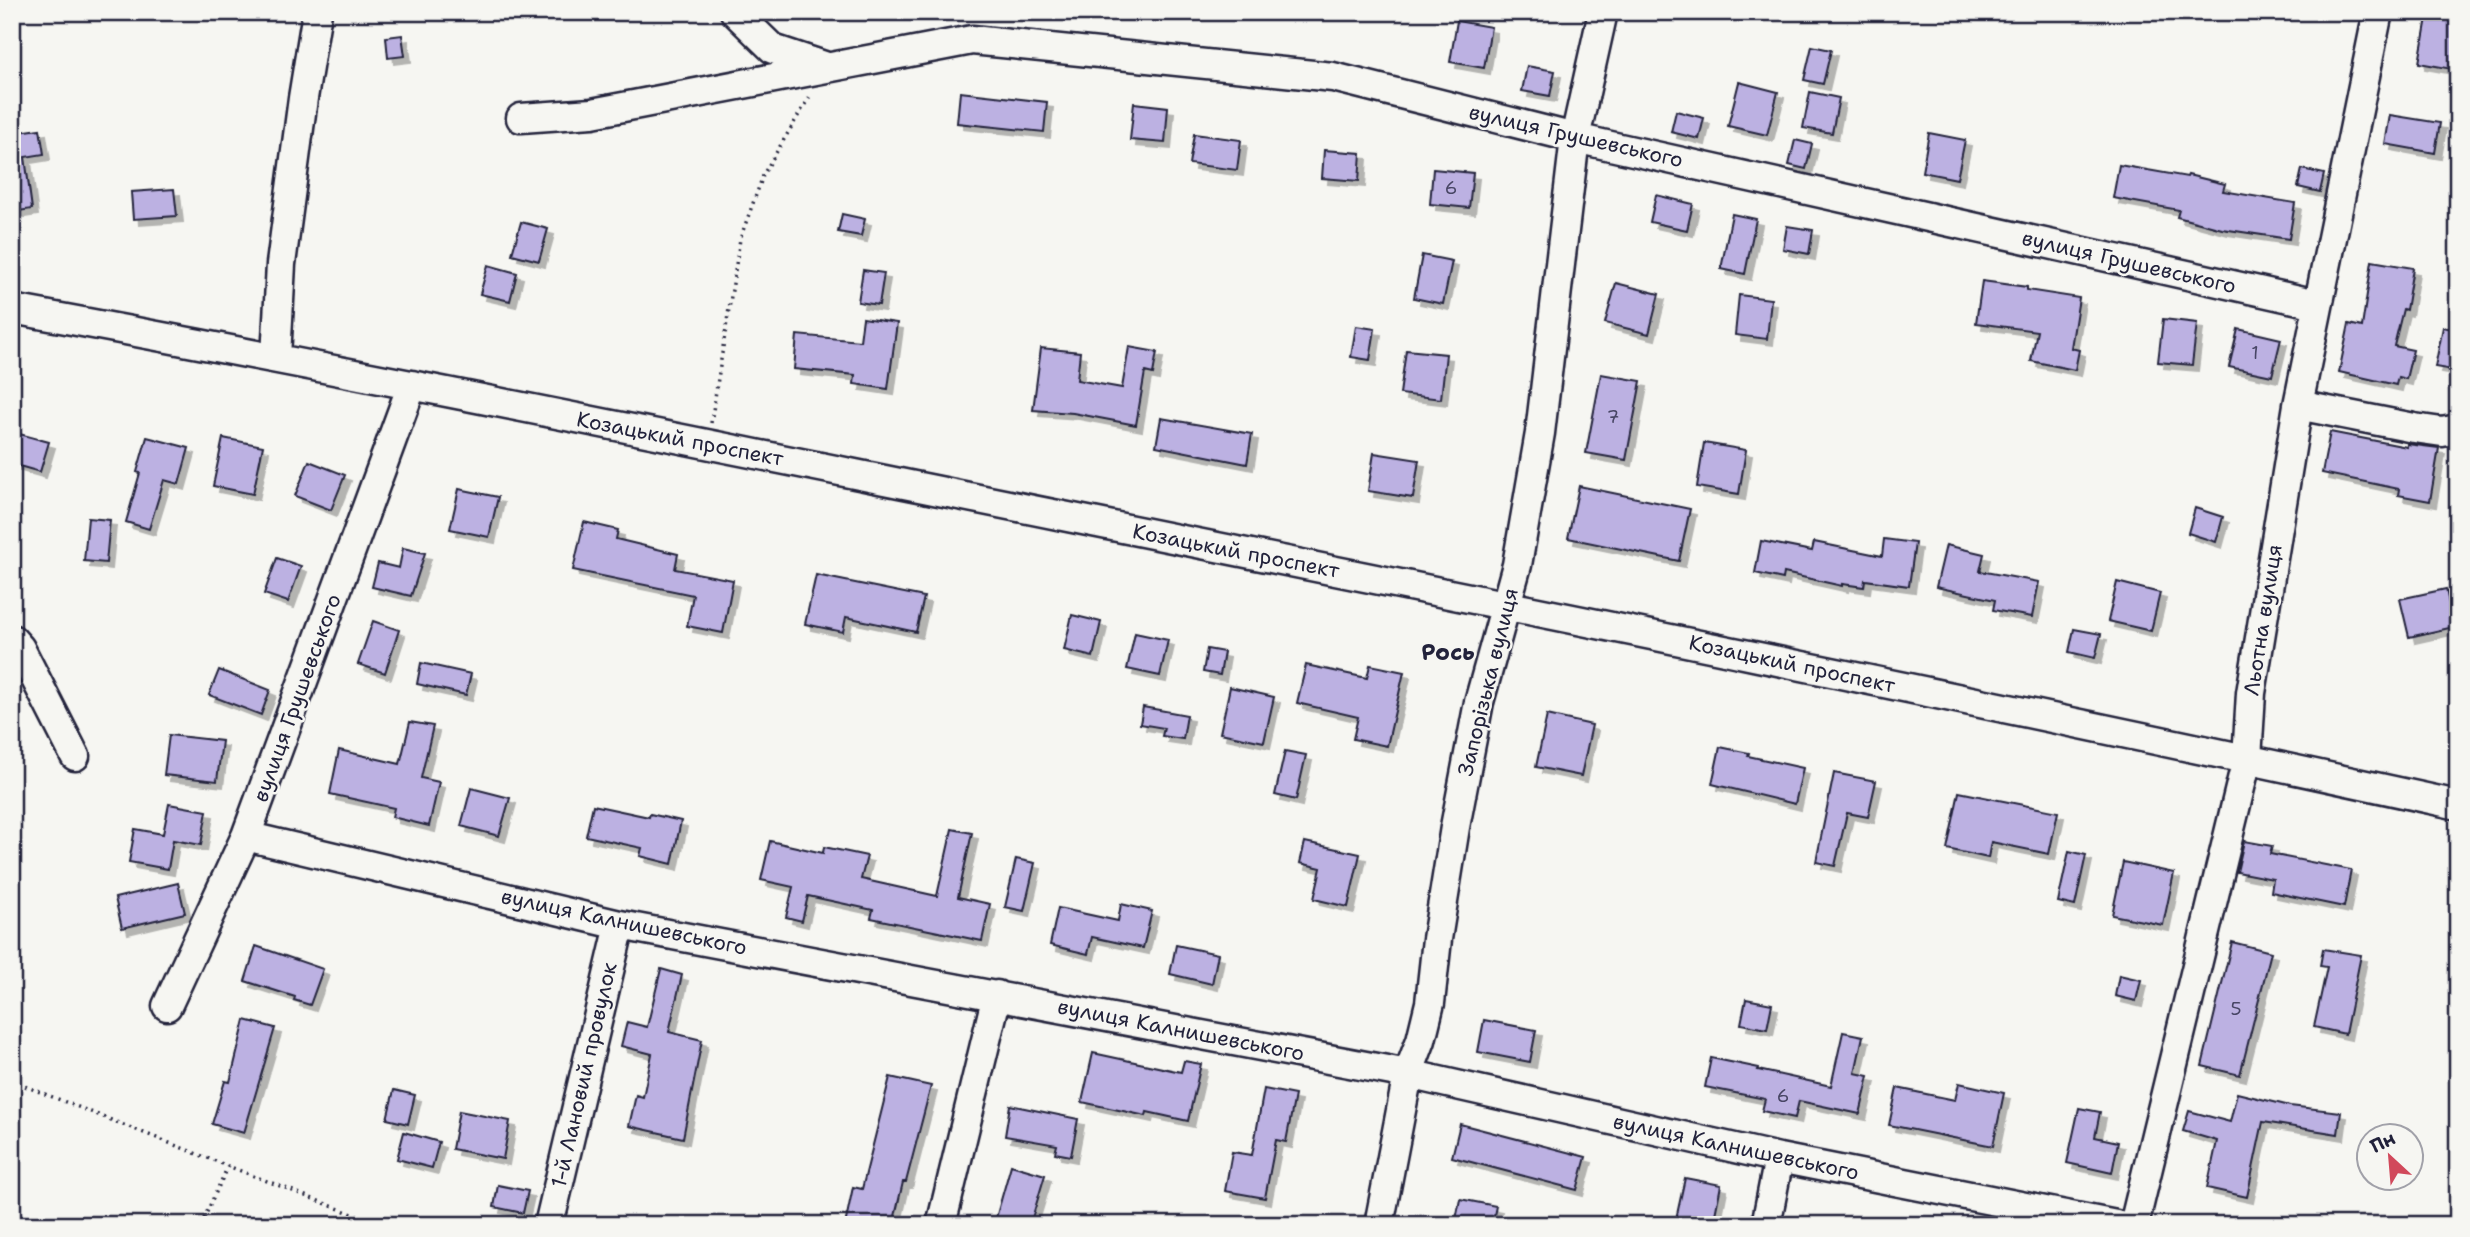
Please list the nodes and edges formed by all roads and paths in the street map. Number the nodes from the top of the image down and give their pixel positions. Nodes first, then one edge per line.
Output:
1 (317, 12) edge
2 (735, 12) edge
3 (1603, 12) edge
4 (2378, 12) edge
5 (827, 67) junction
6 (520, 118) dead end
7 (1575, 138) junction
8 (2317, 304) junction
9 (12, 309) edge
10 (276, 357) junction
11 (412, 385) junction
12 (2298, 405) junction
13 (2458, 429) edge
14 (708, 444) junction
15 (1506, 605) junction
16 (12, 639) edge
17 (75, 755) dead end
18 (2247, 759) junction
19 (2458, 805) edge
20 (246, 836) junction
21 (620, 925) junction
22 (998, 995) junction
23 (167, 1006) dead end
24 (1408, 1074) junction
25 (12, 1082) edge
26 (1779, 1158) junction
27 (228, 1167) junction
28 (201, 1225) edge
29 (381, 1225) edge
30 (549, 1225) edge
31 (941, 1225) edge
32 (1379, 1225) edge
33 (1766, 1225) edge
34 (2116, 1225) edge
35 (2134, 1225) edge

1 - 10 street
2 - 5 street
3 - 7 street, Запорізька вулиця
4 - 8 street, Льотна вулиця
5 - 6 street, вулиця Грушевського
5 - 7 street, вулиця Грушевського
5 - 14 path
7 - 8 street, вулиця Грушевського
7 - 15 street, Запорізька вулиця
8 - 12 street, Льотна вулиця
9 - 10 street, Козацький проспект
10 - 11 street, Козацький проспект
11 - 14 street, Козацький проспект
11 - 20 street, вулиця Грушевського
12 - 13 street
12 - 18 street, Льотна вулиця
14 - 15 street, Козацький проспект
15 - 18 street, Козацький проспект
15 - 24 street, Запорізька вулиця
16 - 17 street
18 - 19 street, Козацький проспект
18 - 35 street, Льотна вулиця
20 - 21 street, вулиця Калнишевського
20 - 23 street, вулиця Грушевського
21 - 22 street, вулиця Калнишевського
21 - 30 street, 1-й Лановий провулок
22 - 24 street, вулиця Калнишевського
22 - 31 street
24 - 26 street, вулиця Калнишевського
24 - 32 street, Запорізька вулиця
25 - 27 path
26 - 33 street
26 - 34 street, вулиця Калнишевського
27 - 28 path
27 - 29 path

